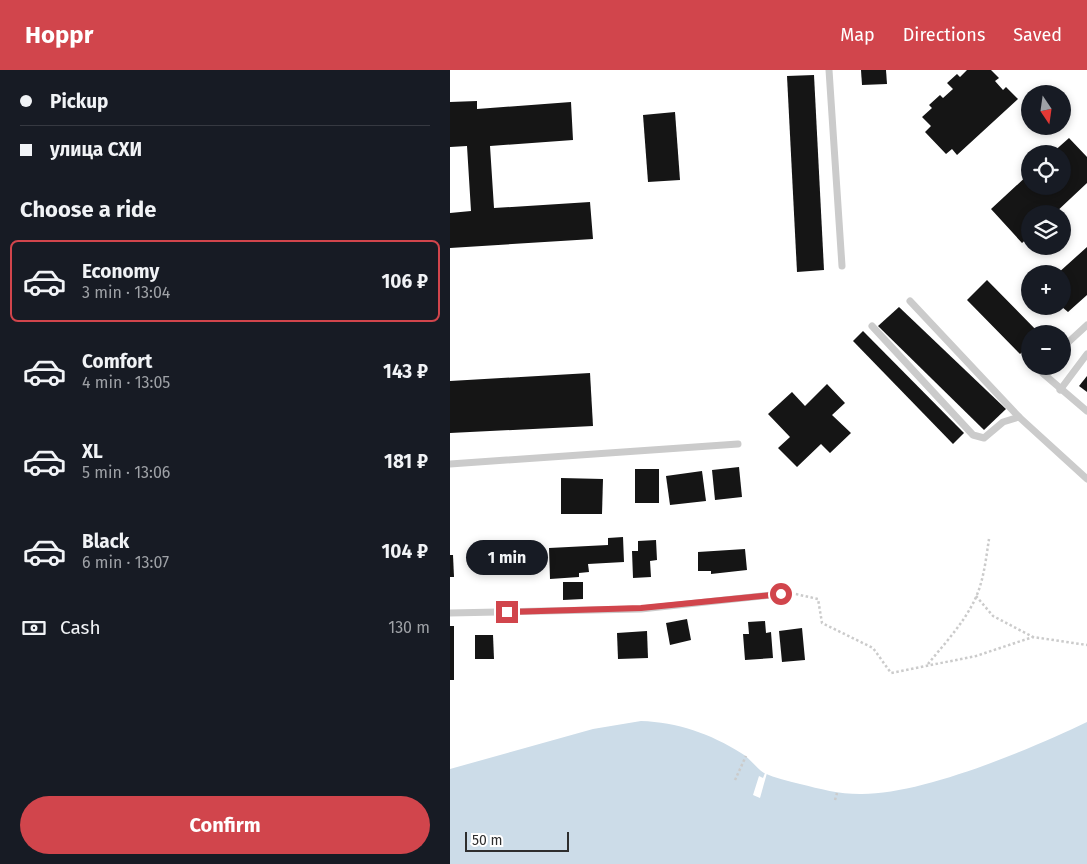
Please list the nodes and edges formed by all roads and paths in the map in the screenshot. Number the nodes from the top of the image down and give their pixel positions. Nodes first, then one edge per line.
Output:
1 (829, 70) edge
2 (842, 266) dead end
3 (910, 300) dead end
4 (1087, 325) edge
5 (872, 326) dead end
6 (1071, 340) edge
7 (1087, 354) edge
8 (1044, 375) edge
9 (1060, 390) junction
10 (1087, 411) edge
11 (1018, 418) junction
12 (738, 444) dead end
13 (450, 464) edge
14 (1087, 479) edge
15 (989, 539) dead end
16 (785, 593) joint
17 (976, 596) junction
18 (450, 613) edge
19 (1033, 637) junction
20 (1087, 645) edge
21 (928, 666) junction
22 (746, 756) dead end
23 (735, 780) dead end
24 (837, 794) dead end
25 (835, 800) dead end

1 - 2 lane
3 - 11 lane
4 - 6 lane
5 - 11 lane
7 - 9 lane
8 - 9 lane
9 - 10 lane
11 - 14 lane
12 - 13 lane
15 - 17 path
16 - 18 lane
16 - 21 path
17 - 19 path
17 - 21 path
19 - 20 path
19 - 21 path
22 - 23 path
24 - 25 path

